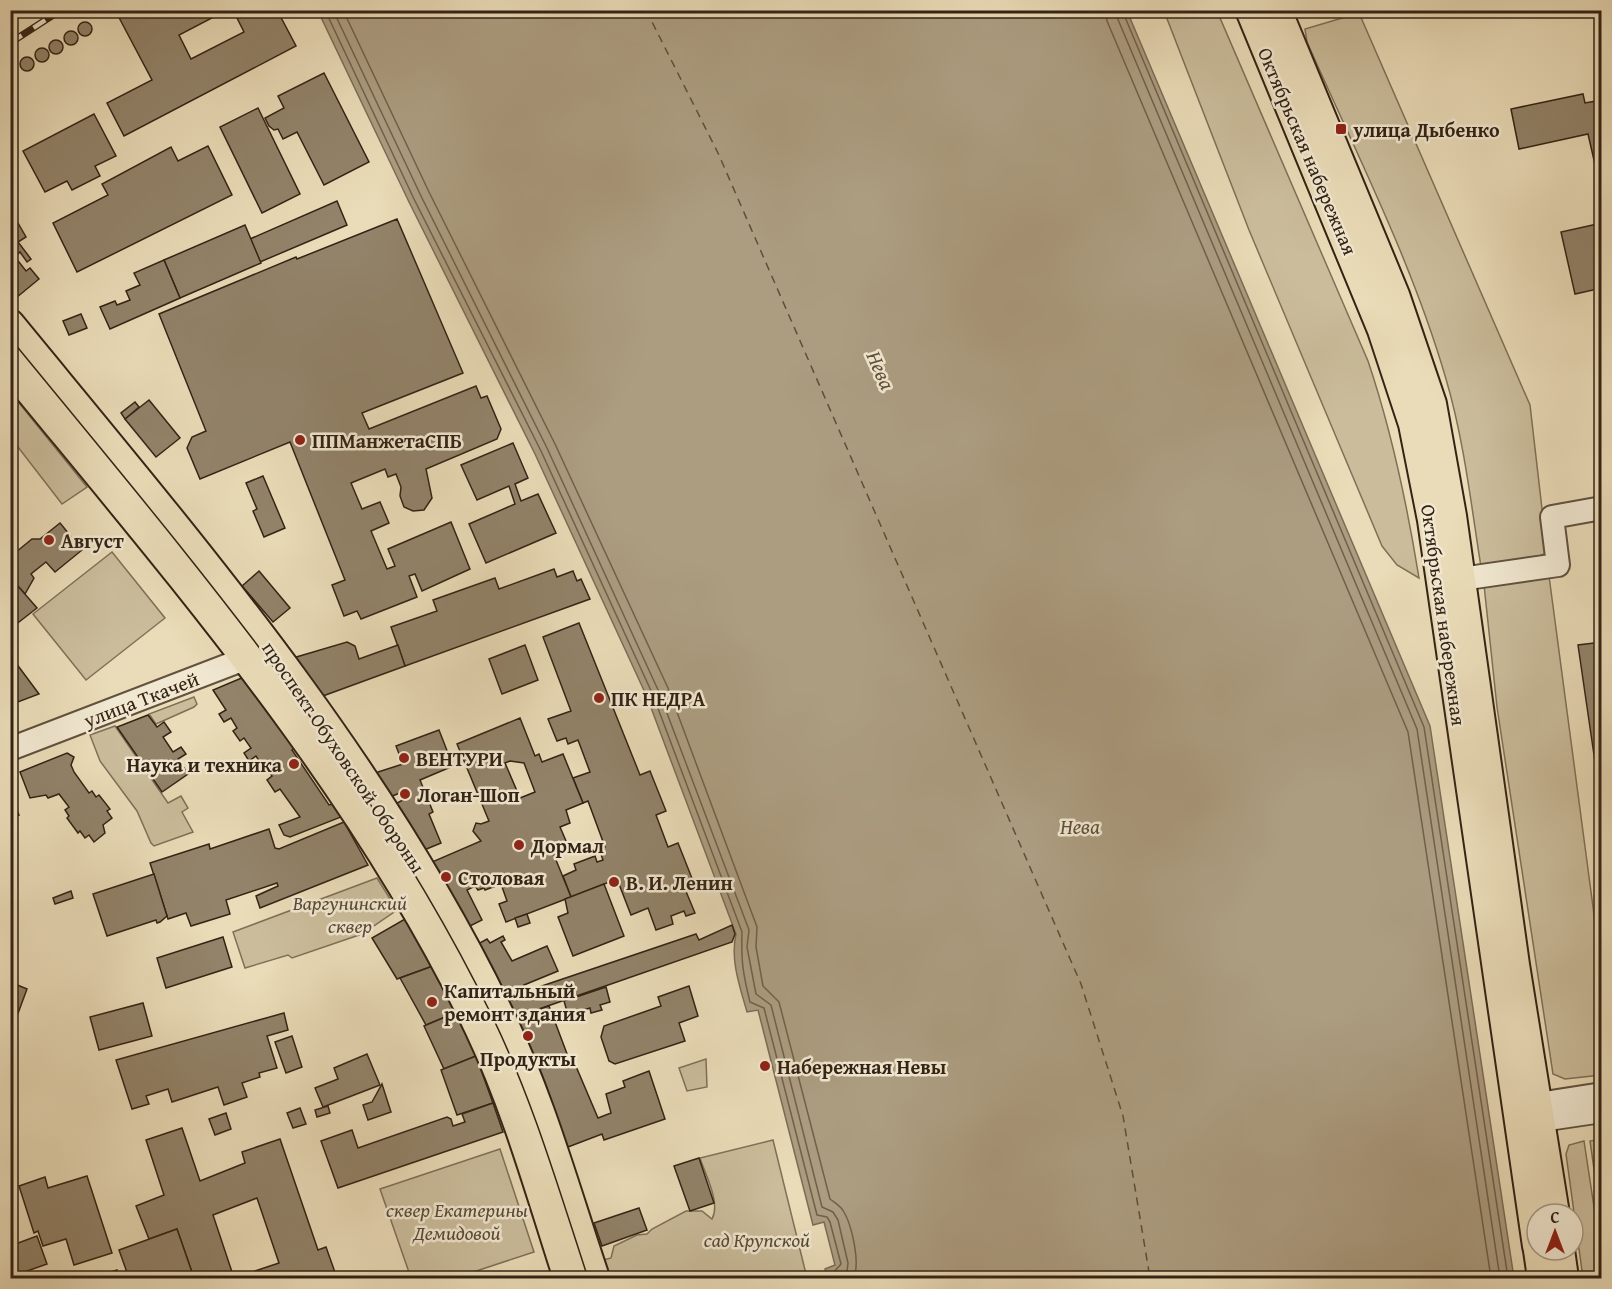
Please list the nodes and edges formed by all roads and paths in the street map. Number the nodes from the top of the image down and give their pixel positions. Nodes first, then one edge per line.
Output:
1 (1250, 10) edge
2 (1276, 10) edge
3 (10, 324) edge
4 (10, 367) edge
5 (1602, 508) edge
6 (1461, 579) junction
7 (272, 648) junction
8 (246, 658) junction
9 (10, 749) edge
10 (1602, 1094) edge
11 (1602, 1112) edge
12 (1532, 1113) junction
13 (1535, 1202) edge
14 (1552, 1202) edge
15 (1539, 1262) edge
16 (1562, 1262) edge
17 (568, 1278) edge
18 (595, 1278) edge
19 (1542, 1278) edge
20 (1564, 1278) edge

1 - 12 main road, Октябрьская набережная
2 - 6 main road, Октябрьская набережная
3 - 7 main road, проспект Обуховской Обороны
4 - 8 main road, проспект Обуховской Обороны
5 - 6 street
6 - 12 main road, Октябрьская набережная
7 - 8 street, улица Ткачей
7 - 18 main road, проспект Обуховской Обороны
8 - 9 street, улица Ткачей
8 - 17 main road, проспект Обуховской Обороны
10 - 12 street
11 - 12 street
12 - 13 main road, Октябрьская набережная
12 - 14 main road, Октябрьская набережная
15 - 19 main road, Октябрьская набережная
16 - 20 main road

